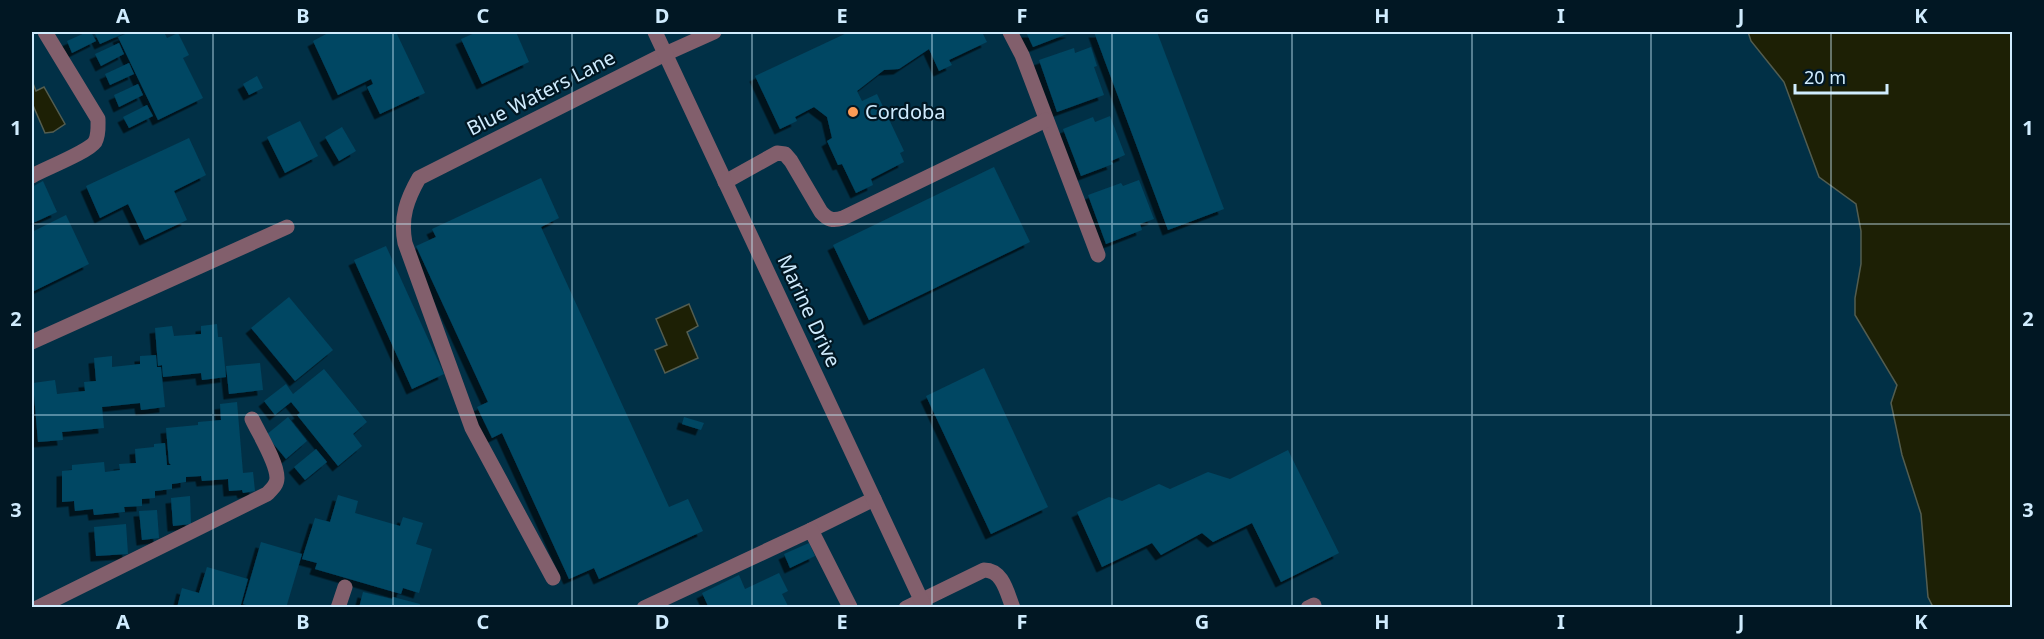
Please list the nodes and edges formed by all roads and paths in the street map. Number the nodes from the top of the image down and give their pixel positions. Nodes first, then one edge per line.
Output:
1 (45, 32) edge
2 (655, 32) edge
3 (714, 32) edge
4 (1010, 32) edge
5 (665, 54) junction
6 (1046, 120) junction
7 (32, 176) edge
8 (725, 182) junction
9 (287, 226) dead end
10 (1098, 255) dead end
11 (32, 342) edge
12 (252, 419) dead end
13 (874, 499) junction
14 (811, 530) junction
15 (553, 578) dead end
16 (345, 587) dead end
17 (923, 604) edge
18 (850, 607) edge
19 (38, 608) edge
20 (338, 608) edge
21 (644, 608) edge
22 (906, 608) edge
23 (1013, 608) edge

1 - 7 street
2 - 5 street, Marine Drive
3 - 5 street, Blue Waters Lane
4 - 6 street
5 - 8 street, Marine Drive
5 - 15 street, Blue Waters Lane
6 - 8 street
6 - 10 street
8 - 13 street, Marine Drive
9 - 11 street
12 - 19 street
13 - 14 street
13 - 17 street, Marine Drive
14 - 18 street
14 - 21 street
16 - 20 street
17 - 22 street
17 - 23 street

